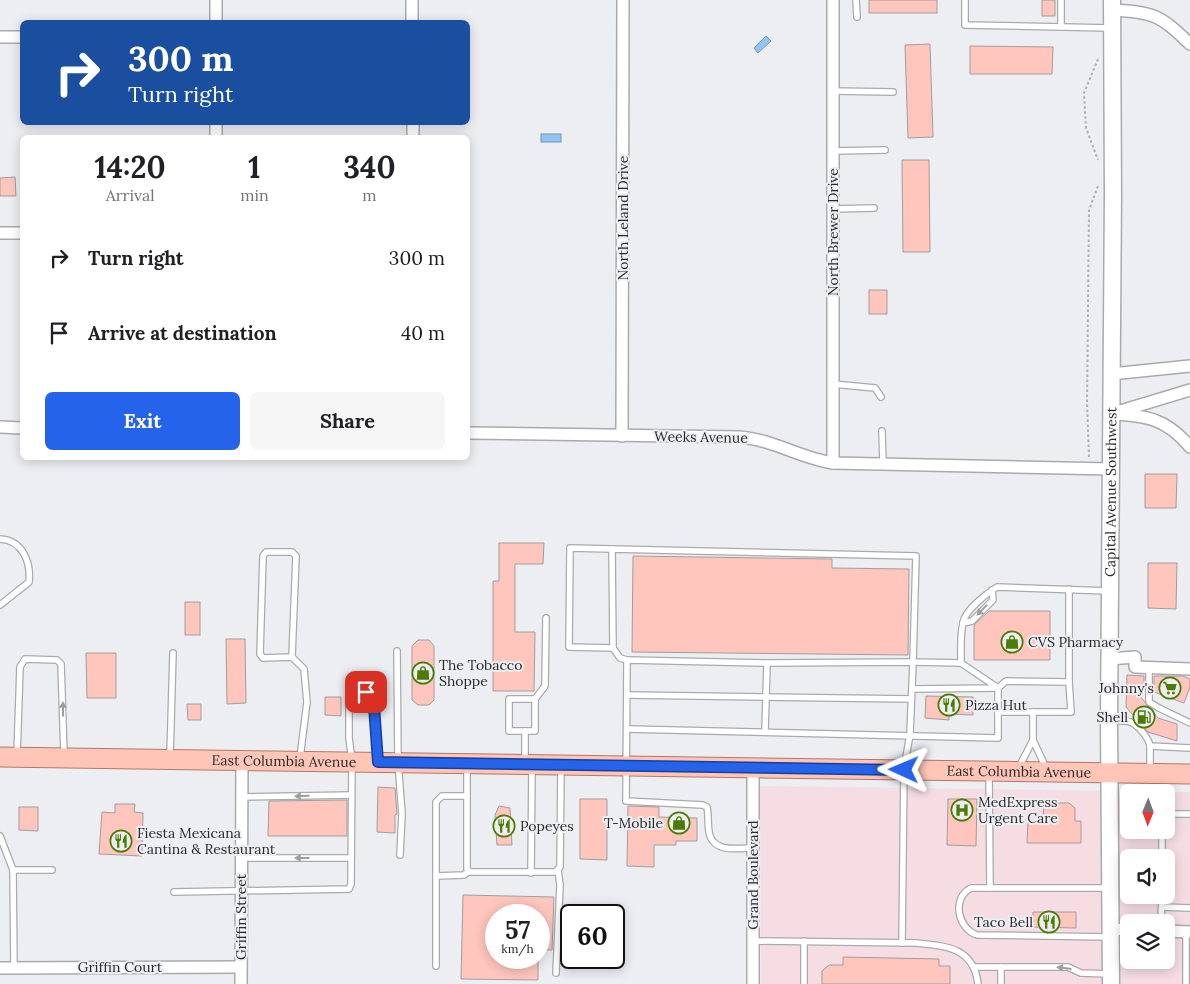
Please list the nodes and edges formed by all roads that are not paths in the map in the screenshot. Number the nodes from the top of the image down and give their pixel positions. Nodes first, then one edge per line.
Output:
1 (216, 0) edge
2 (412, 0) edge
3 (623, 0) edge
4 (833, 0) edge
5 (856, 0) edge
6 (965, 0) edge
7 (1061, 0) edge
8 (1112, 5) edge
9 (857, 17) dead end
10 (216, 20) edge
11 (412, 20) edge
12 (1061, 27) junction
13 (1112, 28) junction
14 (0, 37) edge
15 (20, 38) edge
16 (1190, 44) edge
17 (833, 91) junction
18 (893, 92) dead end
19 (885, 150) dead end
20 (833, 151) junction
21 (874, 208) dead end
22 (833, 209) junction
23 (0, 233) edge
24 (20, 233) edge
25 (1190, 366) edge
26 (1111, 374) junction
27 (833, 384) junction
28 (1190, 390) edge
29 (881, 397) dead end
30 (1111, 414) junction
31 (0, 427) edge
32 (20, 428) edge
33 (882, 431) dead end
34 (470, 433) edge
35 (622, 436) junction
36 (1190, 446) edge
37 (833, 464) junction
38 (883, 464) junction
39 (1110, 468) junction
40 (0, 539) edge
41 (612, 548) junction
42 (1069, 589) junction
43 (1109, 591) junction
44 (0, 605) edge
45 (546, 618) dead end
46 (613, 648) junction
47 (397, 651) dead end
48 (173, 653) dead end
49 (292, 657) junction
50 (1109, 659) junction
51 (627, 660) junction
52 (912, 662) junction
53 (961, 662) junction
54 (767, 663) junction
55 (1150, 667) junction
56 (1190, 670) edge
57 (1069, 682) junction
58 (998, 688) junction
59 (912, 689) junction
60 (627, 695) junction
61 (766, 697) junction
62 (535, 699) junction
63 (911, 699) junction
64 (998, 712) junction
65 (1033, 712) junction
66 (1109, 721) junction
67 (1190, 723) edge
68 (627, 728) junction
69 (525, 731) junction
70 (765, 731) junction
71 (910, 734) junction
72 (1034, 740) junction
73 (1150, 746) junction
74 (1190, 748) edge
75 (9, 757) edge
76 (64, 757) junction
77 (170, 758) junction
78 (242, 759) junction
79 (300, 760) junction
80 (352, 761) junction
81 (378, 762) junction
82 (398, 762) junction
83 (467, 763) junction
84 (528, 764) junction
85 (562, 764) junction
86 (626, 766) junction
87 (753, 766) junction
88 (904, 770) junction
89 (989, 771) junction
90 (1016, 772) junction
91 (1048, 772) junction
92 (1108, 773) junction
93 (1150, 774) junction
94 (1190, 774) edge
95 (351, 795) junction
96 (467, 796) junction
97 (242, 797) junction
98 (1175, 814) edge
99 (1190, 814) edge
100 (0, 836) edge
101 (753, 848) junction
102 (400, 855) dead end
103 (241, 858) junction
104 (350, 858) junction
105 (13, 870) junction
106 (52, 870) dead end
107 (558, 870) junction
108 (468, 872) junction
109 (531, 873) junction
110 (436, 876) junction
111 (990, 888) junction
112 (1110, 888) junction
113 (241, 891) junction
114 (174, 892) dead end
115 (1162, 904) edge
116 (1162, 908) junction
117 (1190, 908) edge
118 (1162, 914) edge
119 (1175, 931) edge
120 (1120, 932) edge
121 (1188, 932) edge
122 (1111, 933) junction
123 (753, 941) junction
124 (804, 941) junction
125 (902, 943) junction
126 (241, 966) junction
127 (436, 966) dead end
128 (975, 967) junction
129 (1001, 967) junction
130 (0, 968) edge
131 (14, 968) junction
132 (556, 973) dead end
133 (1111, 979) edge
134 (241, 984) edge
135 (753, 984) edge
136 (804, 984) edge
137 (978, 984) edge
138 (1001, 984) edge
139 (1186, 984) edge

1 - 10 street
2 - 11 street
3 - 35 street, North Leland Drive
4 - 17 street, North Brewer Drive
5 - 9 lane
6 - 12 lane
7 - 12 lane
8 - 13 main road, Capital Avenue Southwest
8 - 16 street
12 - 13 lane
13 - 26 main road, Capital Avenue Southwest
14 - 15 street
17 - 18 lane
17 - 20 street, North Brewer Drive
19 - 20 lane
20 - 22 street, North Brewer Drive
21 - 22 lane
22 - 27 street, North Brewer Drive
23 - 24 street
25 - 26 street
26 - 30 main road, Capital Avenue Southwest
27 - 29 lane
27 - 37 street, North Brewer Drive
28 - 30 street
30 - 36 street
30 - 39 main road, Capital Avenue Southwest
31 - 32 street
33 - 38 lane
34 - 35 street, Weeks Avenue
35 - 37 street, Weeks Avenue
37 - 38 street, Weeks Avenue
38 - 39 street, Weeks Avenue
39 - 43 main road, Capital Avenue Southwest
40 - 44 lane
41 - 46 lane
41 - 46 lane
41 - 52 lane
42 - 43 lane
42 - 53 lane
42 - 57 lane
43 - 50 main road, Capital Avenue Southwest
45 - 62 lane
46 - 51 lane
47 - 82 lane
48 - 77 lane
49 - 49 lane
49 - 79 lane
50 - 55 street
50 - 66 main road, Capital Avenue Southwest
51 - 54 lane
51 - 60 lane
52 - 53 lane
52 - 54 lane
52 - 59 lane
53 - 58 lane
54 - 61 lane
55 - 56 street
55 - 67 lane
57 - 58 lane
57 - 65 lane
58 - 59 lane
58 - 64 lane
59 - 63 lane
60 - 61 lane
60 - 68 lane
61 - 63 lane
61 - 70 lane
62 - 69 lane
62 - 69 lane
63 - 71 lane
64 - 65 lane
64 - 71 lane
65 - 72 lane
66 - 73 lane
66 - 92 main road, Capital Avenue Southwest
68 - 70 lane
68 - 86 lane
69 - 84 lane
70 - 71 lane
71 - 88 lane
72 - 90 lane
72 - 91 lane
73 - 74 lane
73 - 93 lane
75 - 76 main road, East Columbia Avenue
76 -> 75 lane
76 - 77 main road, East Columbia Avenue
77 - 78 main road, East Columbia Avenue
78 - 79 main road, East Columbia Avenue
78 - 97 street, Griffin Street
79 - 80 main road, East Columbia Avenue
80 - 81 main road, East Columbia Avenue
80 - 81 lane
80 - 95 lane
81 - 82 main road, East Columbia Avenue
82 - 83 main road, East Columbia Avenue
82 - 102 lane
83 - 84 main road, East Columbia Avenue
83 - 96 lane
84 - 85 main road, East Columbia Avenue
84 - 109 lane
85 - 86 main road, East Columbia Avenue
85 - 107 lane
86 - 87 main road, East Columbia Avenue
86 - 101 lane
87 - 88 main road, East Columbia Avenue
87 - 101 street, Grand Boulevard
88 - 89 main road, East Columbia Avenue
88 - 125 lane
89 - 90 main road, East Columbia Avenue
89 - 111 lane
90 - 91 main road, East Columbia Avenue
91 - 92 main road, East Columbia Avenue
92 - 93 main road, East Columbia Avenue
92 - 112 main road, Capital Avenue Southwest
93 - 94 main road, East Columbia Avenue
95 -> 97 lane
95 - 104 lane
96 - 108 lane
96 - 110 lane
97 - 103 street, Griffin Street
98 - 99 lane
100 - 105 lane
101 - 123 street, Grand Boulevard
104 -> 103 lane
103 - 113 street, Griffin Street
104 - 113 lane
105 - 106 lane
105 - 131 lane
107 - 109 lane
107 - 132 lane
108 - 109 lane
108 - 110 lane
110 - 127 lane
111 - 112 lane
111 - 122 lane
112 - 122 main road, Capital Avenue Southwest
113 - 114 lane
113 - 126 street, Griffin Street
115 - 116 lane
116 - 117 lane
116 - 118 lane
119 - 121 street
120 - 122 street
121 - 139 lane
122 - 133 main road, Capital Avenue Southwest
123 - 124 lane
123 - 135 street, Grand Boulevard
124 - 125 lane
124 - 136 lane
125 - 128 lane
126 - 131 street, Griffin Court
126 - 134 street, Griffin Street
128 - 129 lane
128 - 137 lane
133 -> 129 lane
129 - 138 lane
130 - 131 street, Griffin Court

